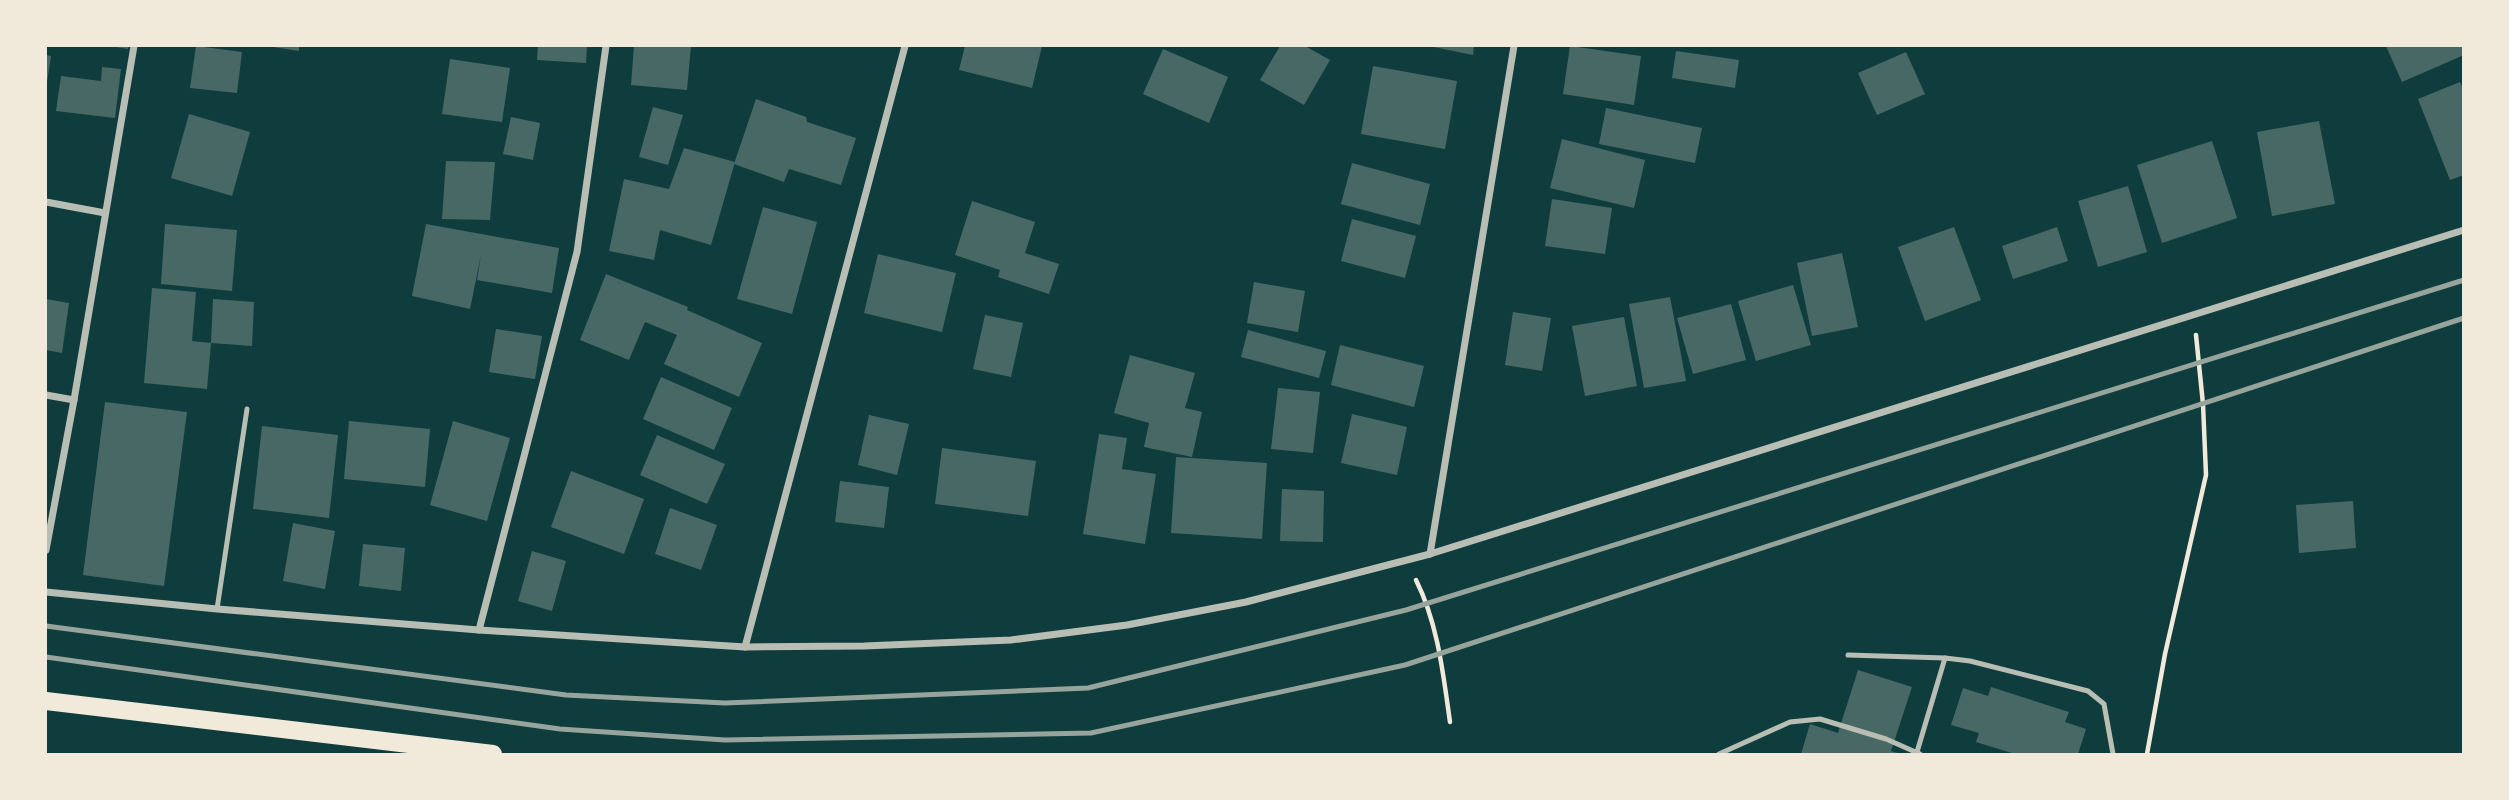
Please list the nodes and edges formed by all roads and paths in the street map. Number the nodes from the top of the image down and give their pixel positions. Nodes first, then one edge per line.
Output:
1 (134, 46) edge
2 (606, 46) edge
3 (905, 46) edge
4 (1514, 46) edge
5 (46, 202) edge
6 (105, 212) junction
7 (2463, 230) edge
8 (2194, 315) junction
9 (46, 396) edge
10 (74, 400) junction
11 (247, 409) dead end
12 (46, 550) edge
13 (1430, 554) junction
14 (1407, 560) junction
15 (46, 592) edge
16 (217, 609) junction
17 (479, 631) junction
18 (745, 647) junction
19 (1847, 656) dead end
20 (1945, 658) junction
21 (46, 701) edge
22 (1450, 722) dead end
23 (1918, 753) edge
24 (493, 754) edge
25 (1719, 754) edge
26 (2113, 754) edge
27 (2147, 754) edge

1 - 6 street
2 - 17 street
3 - 18 street
4 - 13 street
5 - 6 street
6 - 10 street
7 - 8 street
8 - 13 street
8 - 27 path
9 - 10 street
10 - 12 street
11 - 16 lane
13 - 14 street
14 - 18 street
14 - 22 path
15 - 16 street
16 - 17 street
17 - 18 street
19 - 20 lane
20 - 23 lane
20 - 26 lane
21 - 24 main road
23 - 25 lane

